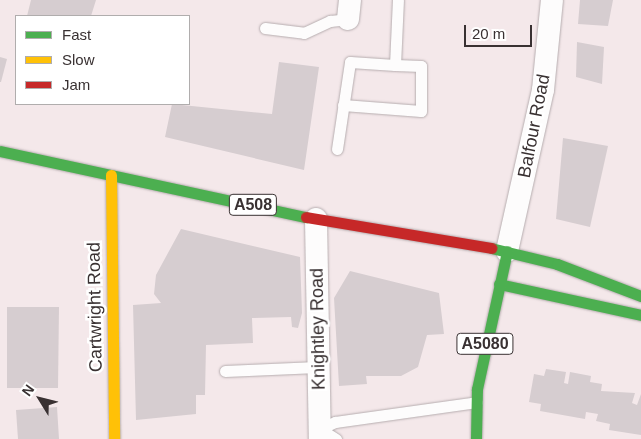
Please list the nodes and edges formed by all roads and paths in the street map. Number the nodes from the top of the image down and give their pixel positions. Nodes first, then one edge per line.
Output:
1 (398, 0) edge
2 (552, 0) edge
3 (349, 10) edge
4 (265, 28) dead end
5 (395, 65) junction
6 (343, 105) junction
7 (337, 149) dead end
8 (0, 151) edge
9 (111, 175) junction
10 (316, 219) junction
11 (507, 251) junction
12 (499, 284) junction
13 (641, 296) edge
14 (641, 315) edge
15 (317, 367) junction
16 (225, 371) dead end
17 (477, 402) junction
18 (325, 436) edge
19 (114, 439) edge
20 (476, 439) edge

1 - 5 lane
2 - 11 street, Balfour Road
3 - 4 lane
5 - 6 lane
5 - 6 lane
6 - 7 lane
8 - 9 main road, A508
9 - 10 main road, A508
9 - 19 main road, Cartwright Road
10 - 11 main road, A508
10 - 15 street, Knightley Road
11 - 12 main road, A5080
11 - 13 main road, A508
12 - 14 main road
12 - 17 main road, A5080
15 - 16 lane
15 - 18 street, Knightley Road
17 - 18 lane
17 - 20 main road, A5080

